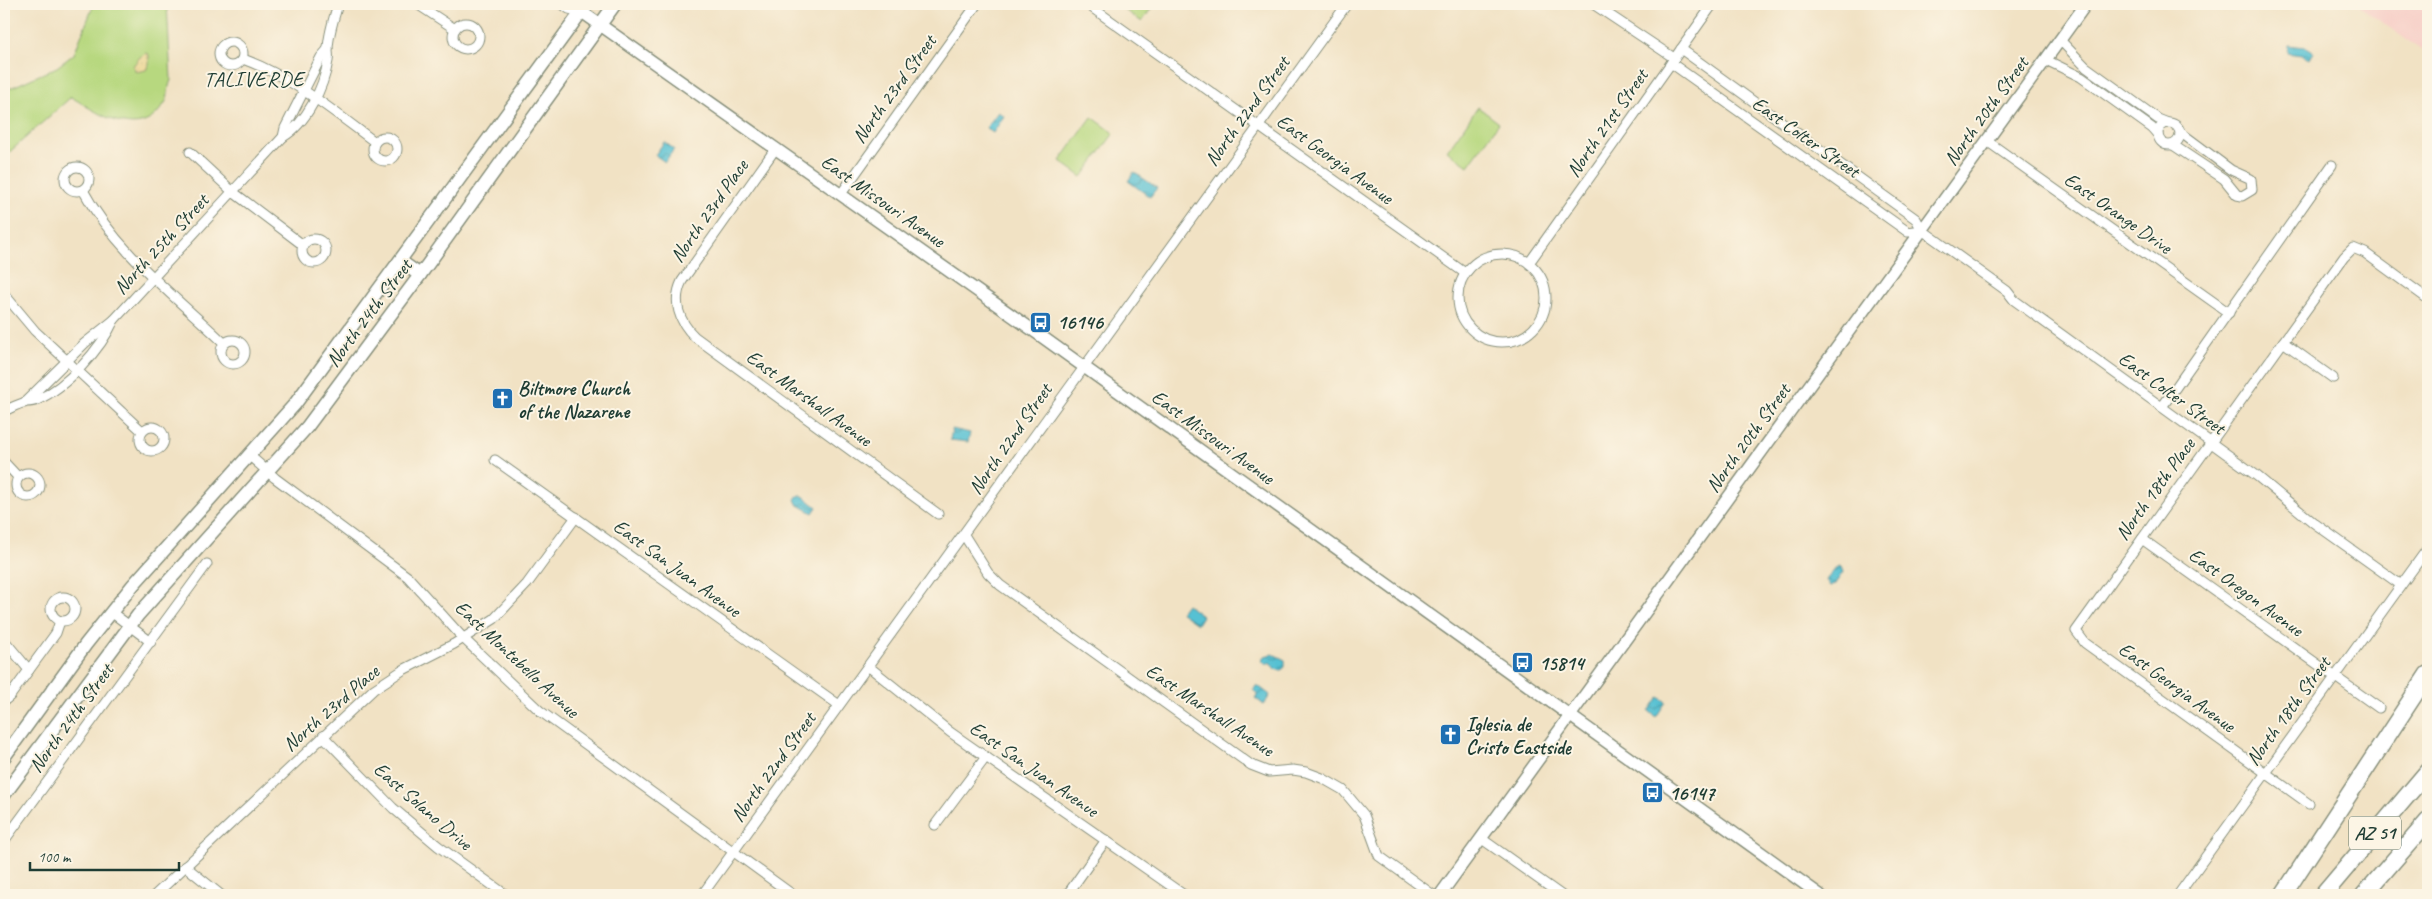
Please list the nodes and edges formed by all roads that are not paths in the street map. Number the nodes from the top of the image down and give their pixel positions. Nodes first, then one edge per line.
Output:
1 (338, 4) edge
2 (417, 4) edge
3 (562, 4) edge
4 (615, 4) edge
5 (977, 4) edge
6 (1087, 4) edge
7 (1347, 4) edge
8 (1594, 4) edge
9 (1713, 4) edge
10 (2086, 4) edge
11 (582, 6) edge
12 (600, 25) junction
13 (455, 29) dead end
14 (2060, 40) junction
15 (328, 48) junction
16 (1681, 48) junction
17 (243, 58) dead end
18 (2046, 60) junction
19 (1673, 61) junction
20 (305, 91) junction
21 (315, 98) junction
22 (2168, 123) junction
23 (1259, 126) junction
24 (2180, 132) junction
25 (2158, 135) junction
26 (283, 137) junction
27 (1987, 141) junction
28 (375, 142) dead end
29 (2173, 145) junction
30 (776, 148) junction
31 (190, 152) dead end
32 (2332, 166) dead end
33 (83, 190) dead end
34 (233, 192) junction
35 (841, 194) junction
36 (1922, 230) junction
37 (303, 245) dead end
38 (400, 261) junction
39 (1529, 263) junction
40 (1465, 272) junction
41 (420, 276) junction
42 (154, 278) junction
43 (4, 294) edge
44 (676, 298) joint
45 (2428, 299) edge
46 (2229, 313) junction
47 (114, 320) junction
48 (2283, 342) junction
49 (224, 343) dead end
50 (67, 362) junction
51 (1083, 366) junction
52 (76, 370) junction
53 (2333, 378) dead end
54 (24, 403) junction
55 (2162, 407) junction
56 (4, 411) edge
57 (142, 431) dead end
58 (2210, 443) junction
59 (250, 456) junction
60 (495, 460) dead end
61 (4, 462) edge
62 (268, 471) junction
63 (18, 477) dead end
64 (938, 514) dead end
65 (576, 517) junction
66 (964, 535) junction
67 (2142, 539) junction
68 (2428, 548) edge
69 (207, 564) dead end
70 (2401, 585) junction
71 (111, 612) junction
72 (60, 621) dead end
73 (130, 626) junction
74 (2076, 631) joint
75 (464, 638) junction
76 (4, 640) edge
77 (151, 642) junction
78 (868, 666) junction
79 (29, 670) junction
80 (2428, 674) edge
81 (2335, 677) junction
82 (4, 701) edge
83 (839, 706) junction
84 (2379, 708) dead end
85 (1570, 716) junction
86 (323, 736) junction
87 (4, 757) edge
88 (986, 757) junction
89 (2428, 771) edge
90 (2266, 772) junction
91 (4, 795) edge
92 (2309, 804) dead end
93 (2428, 821) edge
94 (935, 826) dead end
95 (1482, 839) junction
96 (1106, 840) junction
97 (4, 841) edge
98 (733, 852) junction
99 (186, 866) junction
100 (155, 895) edge
101 (222, 895) edge
102 (506, 895) edge
103 (702, 895) edge
104 (793, 895) edge
105 (1067, 895) edge
106 (1184, 895) edge
107 (1433, 895) edge
108 (1440, 895) edge
109 (1561, 895) edge
110 (1820, 895) edge
111 (2178, 895) edge
112 (2283, 895) edge
113 (2323, 895) edge
114 (2364, 895) edge

1 - 15 street
2 - 13 street
3 - 11 street
4 - 12 main road, North 24th Street
5 - 35 street, North 23rd Street
6 - 23 street, East Georgia Avenue
7 - 23 street, North 22nd Street
8 - 19 street, East Colter Street
9 - 16 street, North 21st Street
10 - 14 street, North 20th Street
11 - 12 street, East Missouri Avenue
11 - 38 main road, North 24th Street
12 - 30 street, East Missouri Avenue
12 - 41 main road, North 24th Street
14 - 18 street, North 20th Street
14 - 22 street
15 - 20 street
15 - 21 street
16 - 19 street, North 21st Street
16 - 36 street, East Colter Street
17 - 20 street
18 - 25 street
18 - 27 street, North 20th Street
19 - 36 street, East Colter Street
19 - 39 street, North 21st Street
20 - 21 street
20 - 26 street
21 - 26 street, North 25th Street
21 - 28 street
22 - 24 street
22 - 25 street
23 - 40 street, East Georgia Avenue
23 - 51 street, North 22nd Street
24 - 29 street
24 - 29 street
25 - 29 street
26 - 34 street, North 25th Street
27 - 36 street, North 20th Street
27 - 46 street, East Orange Drive
30 - 35 street, East Missouri Avenue
30 - 44 street, North 23rd Place
31 - 34 street
32 - 46 street
33 - 42 street
34 - 37 street
34 - 42 street, North 25th Street
35 - 51 street, East Missouri Avenue
36 - 55 street, East Colter Street
36 - 85 street, North 20th Street
38 - 41 main road
38 - 59 main road, North 24th Street
39 - 40 street
39 - 40 street
41 - 62 main road, North 24th Street
42 - 47 street, North 25th Street
42 - 49 street
43 - 50 street
44 - 64 street, East Marshall Avenue
45 - 48 street, North 18th Place
46 - 55 street
47 - 50 street, North 25th Street
47 - 52 street, North 25th Street
48 - 53 street
48 - 58 street, North 18th Place
50 - 52 street
50 - 54 street, North 25th Street
51 - 66 street, North 22nd Street
51 - 85 street, East Missouri Avenue
52 - 54 street, North 25th Street
52 - 57 street
54 - 56 street, North 25th Street
55 - 58 street, East Colter Street
58 - 67 street, North 18th Place
58 - 70 street, East Colter Street
59 - 62 street, East Montebello Avenue
59 - 71 main road, North 24th Street
60 - 65 street, East San Juan Avenue
61 - 63 street
62 - 73 main road, North 24th Street
62 - 75 street, East Montebello Avenue
65 - 75 street, North 23rd Place
65 - 83 street, East San Juan Avenue
66 - 78 street, North 22nd Street
66 - 107 street, East Marshall Avenue
67 - 74 street, North 18th Place
67 - 81 street, East Oregon Avenue
68 - 70 street, North 18th Street
69 - 77 street, North 24th Street
70 - 81 street, North 18th Street
71 - 73 street
71 - 87 main road, North 24th Street
72 - 79 street
73 - 77 street
73 - 91 main road, North 24th Street
74 - 90 street, East Georgia Avenue
75 - 86 street, North 23rd Place
75 - 98 street, East Montebello Avenue
76 - 79 street
77 - 97 street, North 24th Street
78 - 83 street, North 22nd Street
78 - 88 street, East San Juan Avenue
79 - 82 street
80 - 112 highway
81 - 84 street, East Oregon Avenue
81 - 90 street, North 18th Street
83 - 98 street, North 22nd Street
85 - 95 street, North 20th Street
85 - 110 street, East Missouri Avenue
86 - 99 street, North 23rd Place
86 - 102 street, East Solano Drive
88 - 94 street
88 - 96 street, East San Juan Avenue
89 - 113 highway, AZ 51
90 - 92 street, East Georgia Avenue
90 - 111 street, North 18th Street
93 - 114 highway, AZ 51
95 - 108 street, North 20th Street
95 - 109 street
96 - 105 street
96 - 106 street, East San Juan Avenue
98 - 103 street, North 22nd Street
98 - 104 street, East Montebello Avenue
99 - 100 street, North 23rd Place
99 - 101 street

